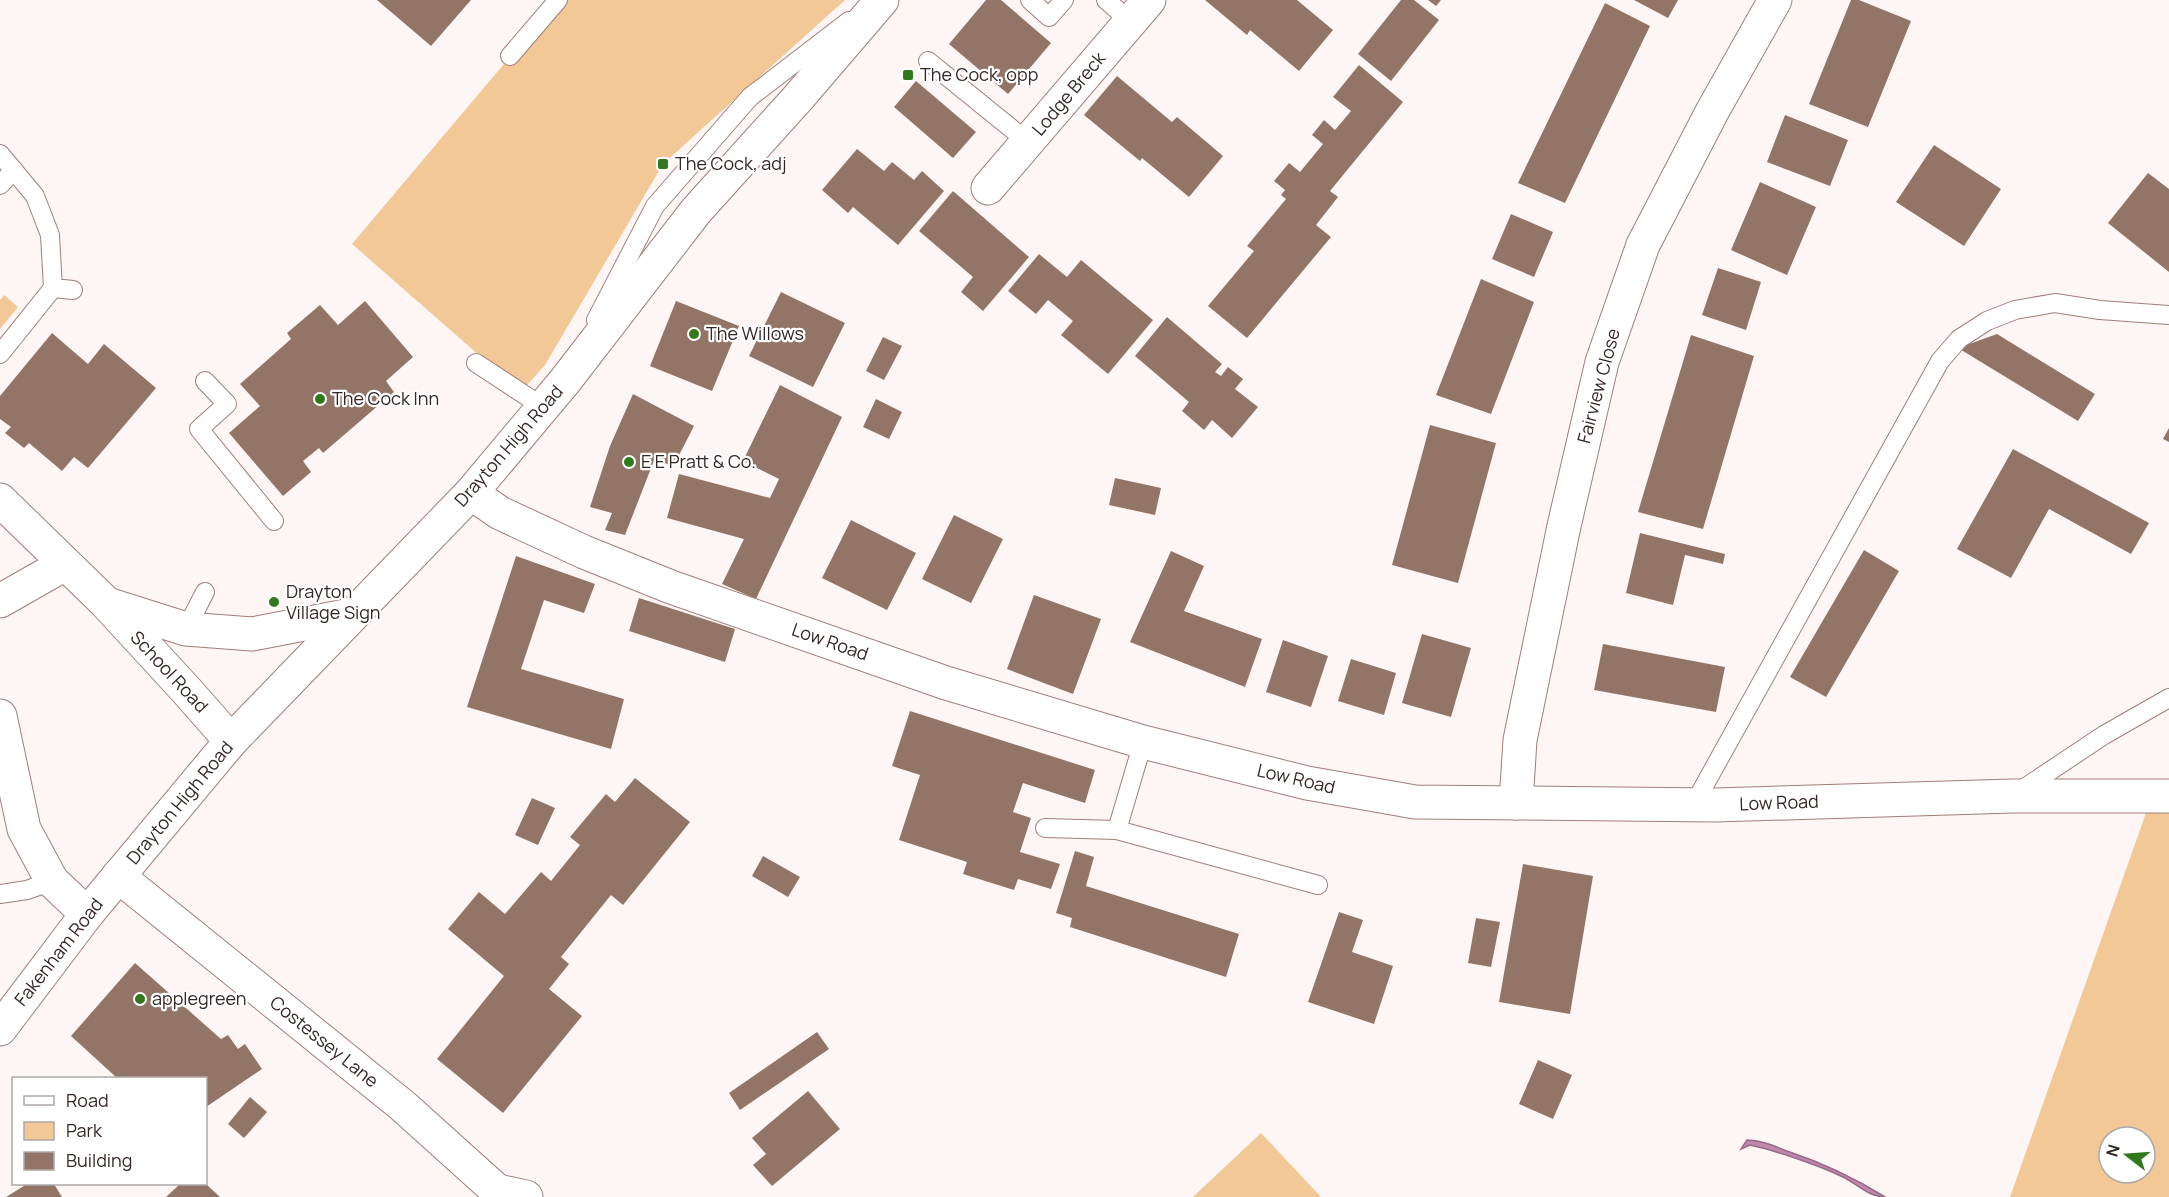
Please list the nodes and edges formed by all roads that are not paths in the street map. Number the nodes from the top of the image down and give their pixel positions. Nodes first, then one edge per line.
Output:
1 (558, 0) edge
2 (876, 0) edge
3 (882, 0) edge
4 (1030, 0) edge
5 (1064, 0) edge
6 (1106, 0) edge
7 (1775, 0) edge
8 (1140, 11) edge
9 (510, 56) dead end
10 (928, 61) dead end
11 (1028, 142) junction
12 (0, 154) edge
13 (14, 170) junction
14 (0, 185) edge
15 (988, 188) dead end
16 (53, 288) junction
17 (73, 290) dead end
18 (2169, 315) edge
19 (0, 354) edge
20 (476, 363) dead end
21 (206, 381) dead end
22 (565, 381) junction
23 (543, 407) junction
24 (471, 493) junction
25 (0, 500) edge
26 (274, 521) dead end
27 (65, 564) junction
28 (205, 592) dead end
29 (0, 601) edge
30 (106, 603) junction
31 (351, 615) junction
32 (186, 629) junction
33 (2169, 698) edge
34 (0, 716) edge
35 (231, 741) junction
36 (1143, 742) junction
37 (2013, 796) junction
38 (2169, 796) edge
39 (1516, 803) junction
40 (1694, 804) junction
41 (1045, 828) dead end
42 (1117, 830) junction
43 (118, 876) junction
44 (52, 881) junction
45 (1318, 885) dead end
46 (0, 894) edge
47 (87, 914) junction
48 (0, 1029) edge
49 (510, 1195) edge

1 - 9 lane
2 - 22 lane
3 - 22 street, Drayton High Road
4 - 5 lane
6 - 8 lane
7 - 39 street, Fairview Close
8 - 11 street, Lodge Breck
10 - 11 lane
11 - 15 street, Lodge Breck
12 - 13 lane
13 - 14 lane
13 - 16 lane
16 - 17 lane
16 - 19 lane
18 - 40 lane
20 - 23 lane
21 - 26 lane
22 - 23 street, Drayton High Road
23 - 24 street, Drayton High Road
24 - 31 street, Drayton High Road
24 - 36 street, Low Road
25 - 27 street, School Road
27 - 29 street
27 - 30 street, School Road
28 - 32 lane
30 - 32 street, School Road
30 - 35 street, School Road
31 - 32 street, School Road
31 - 35 street, Drayton High Road
33 - 37 lane
34 - 44 street
35 - 43 street, Drayton High Road
36 - 39 street, Low Road
36 - 42 lane
37 - 38 street, Low Road
37 - 40 street, Low Road
39 - 40 street, Low Road
41 - 42 lane
42 - 45 lane
43 - 47 street, Fakenham Road
43 - 49 street, Costessey Lane
44 - 46 lane
44 - 47 street
47 - 48 street, Fakenham Road

